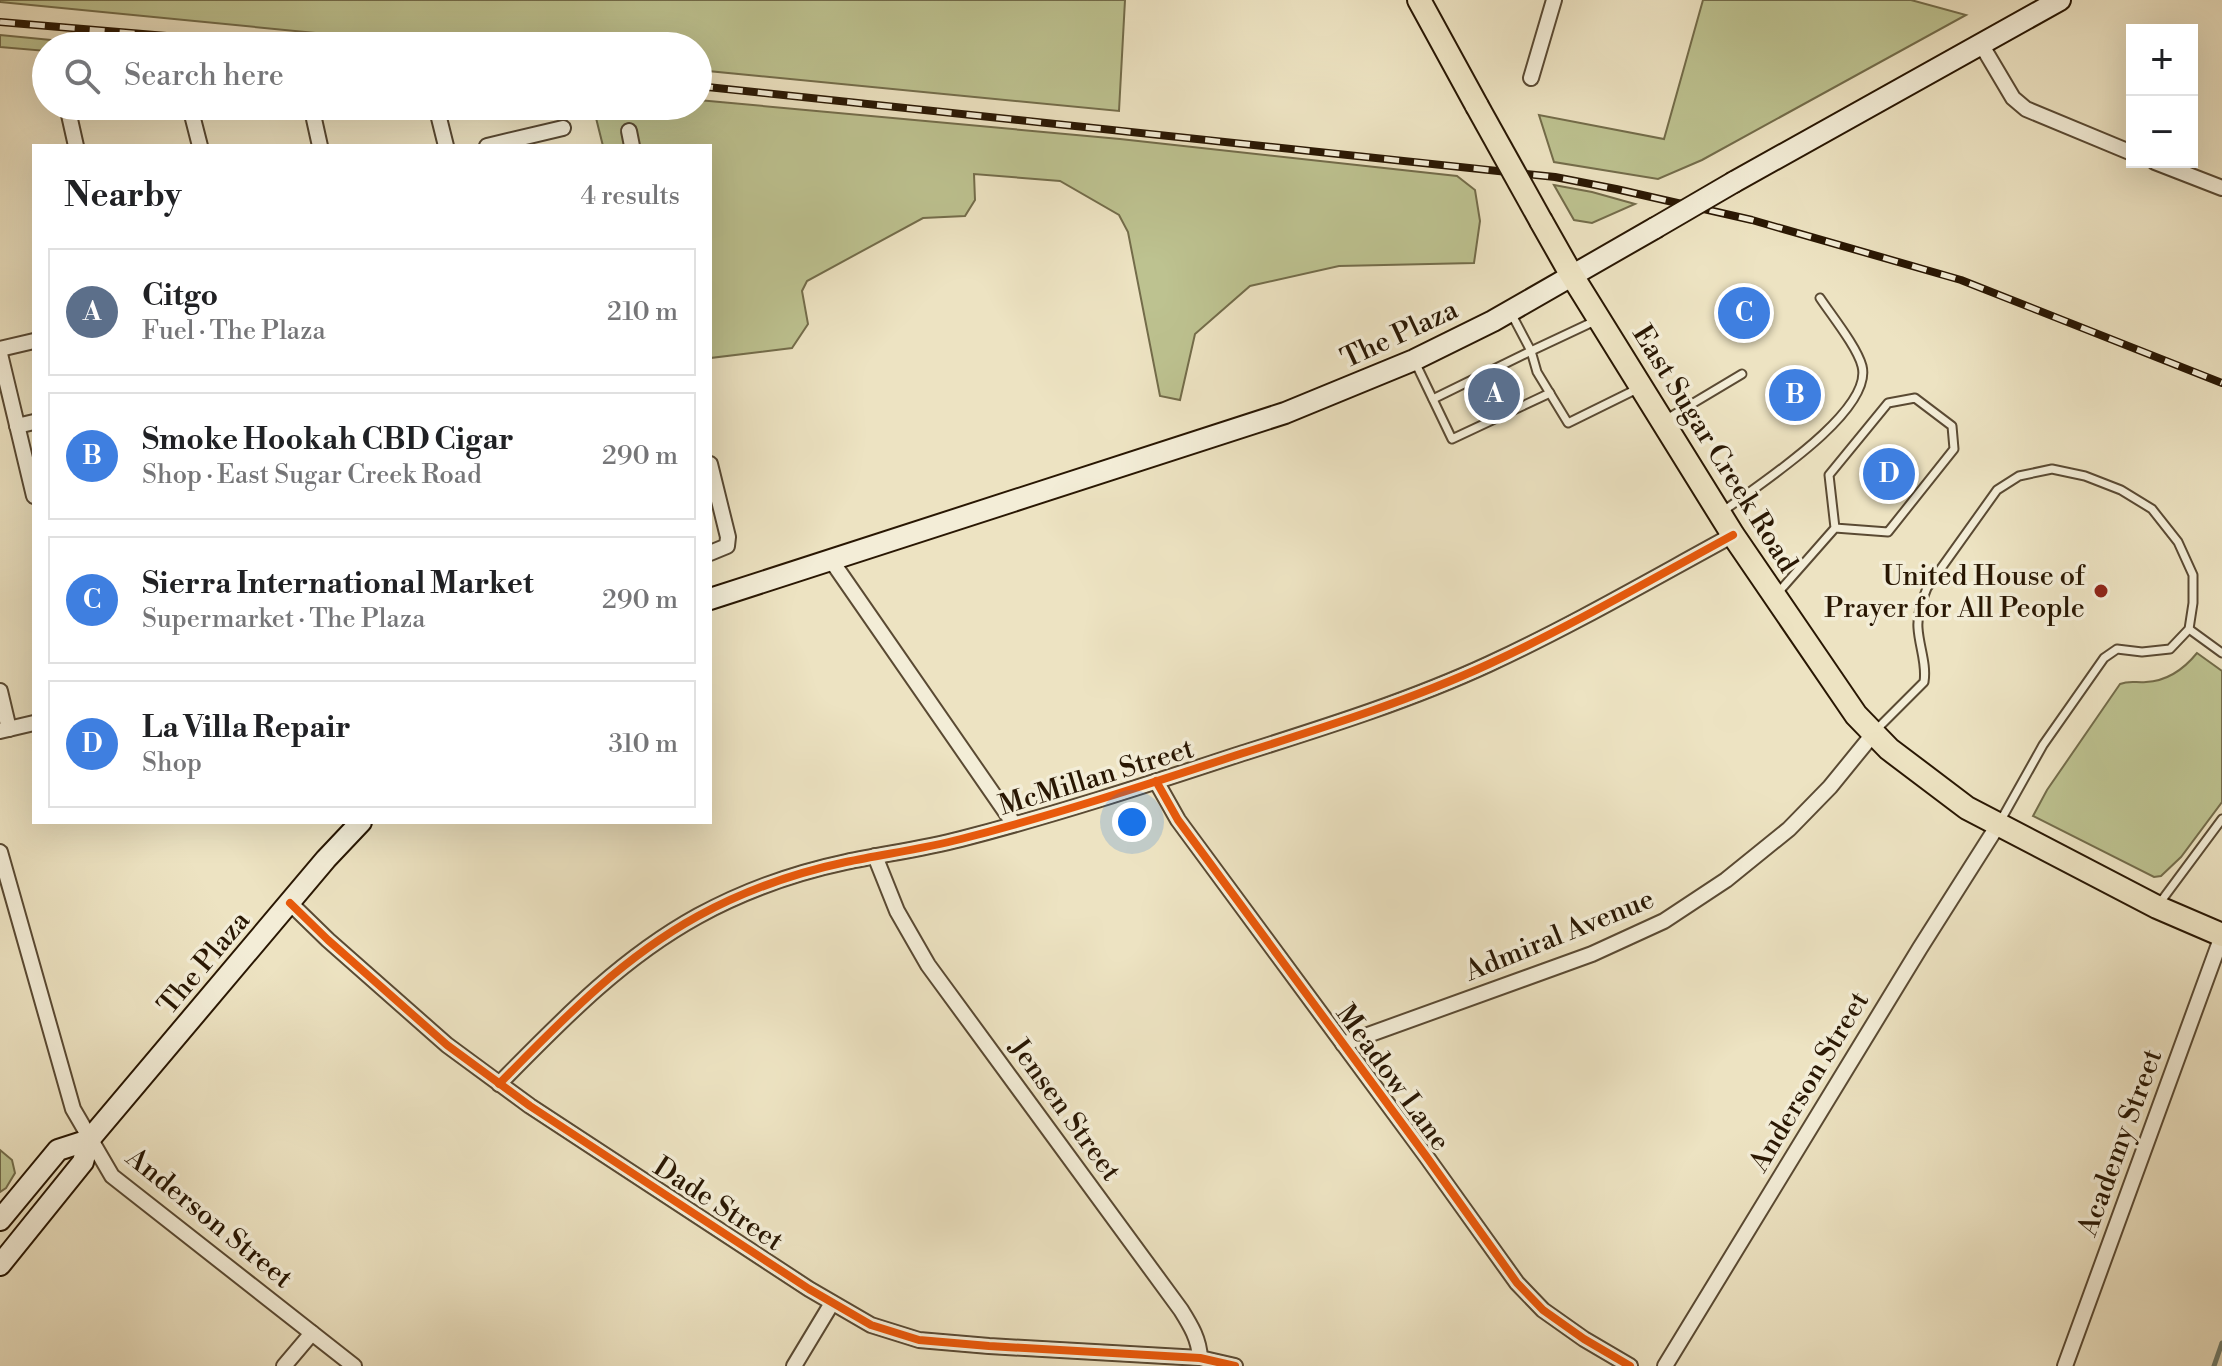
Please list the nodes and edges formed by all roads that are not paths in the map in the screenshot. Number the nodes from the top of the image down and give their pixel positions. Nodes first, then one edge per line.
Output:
1 (1419, 0) edge
2 (1554, 0) edge
3 (2060, 0) edge
4 (1981, 44) junction
5 (1531, 78) dead end
6 (70, 120) edge
7 (193, 120) edge
8 (314, 120) edge
9 (440, 120) edge
10 (563, 128) dead end
11 (76, 144) edge
12 (199, 144) edge
13 (320, 144) edge
14 (446, 144) edge
15 (495, 144) edge
16 (2126, 151) edge
17 (2170, 168) edge
18 (2222, 188) edge
19 (1571, 274) junction
20 (1820, 298) dead end
21 (1510, 311) junction
22 (1599, 319) junction
23 (32, 342) edge
24 (1531, 351) junction
25 (0, 352) edge
26 (1414, 360) junction
27 (1742, 374) dead end
28 (1642, 387) junction
29 (1550, 393) junction
30 (1433, 399) junction
31 (1663, 421) junction
32 (32, 422) edge
33 (17, 426) junction
34 (712, 472) edge
35 (32, 488) edge
36 (1719, 513) junction
37 (1835, 528) junction
38 (1733, 535) junction
39 (712, 552) edge
40 (831, 560) junction
41 (1774, 596) junction
42 (712, 598) edge
43 (2189, 629) junction
44 (2222, 653) edge
45 (0, 691) edge
46 (32, 723) edge
47 (5, 730) edge
48 (1874, 733) junction
49 (1156, 781) junction
50 (2222, 819) edge
51 (359, 824) edge
52 (1014, 824) junction
53 (1998, 825) junction
54 (0, 852) edge
55 (875, 856) junction
56 (290, 903) junction
57 (2157, 907) junction
58 (2222, 935) edge
59 (1343, 1044) junction
60 (499, 1084) junction
61 (89, 1140) junction
62 (0, 1220) edge
63 (0, 1265) edge
64 (832, 1303) junction
65 (312, 1333) junction
66 (1200, 1358) junction
67 (284, 1366) edge
68 (354, 1366) edge
69 (794, 1366) edge
70 (1235, 1366) edge
71 (1630, 1366) edge
72 (1665, 1366) edge
73 (2065, 1366) edge

1 - 19 main road, East Sugar Creek Road, bridge
2 - 5 street
3 - 4 main road, The Plaza
4 - 16 street
4 - 19 main road, The Plaza, bridge
6 - 11 street
7 - 12 street
8 - 13 street
9 - 14 street
10 - 15 street
17 - 18 street
19 - 21 main road, The Plaza
19 - 22 main road, East Sugar Creek Road
20 - 36 lane
21 - 24 lane
21 - 26 main road, The Plaza
22 - 24 lane
22 - 28 main road, East Sugar Creek Road
23 - 25 street
24 - 29 lane
24 - 30 lane
25 - 33 street
26 - 30 lane
26 - 40 main road, The Plaza
27 - 31 lane
28 - 29 lane
28 - 31 main road, East Sugar Creek Road
29 - 30 lane
31 - 36 main road, East Sugar Creek Road
32 - 33 street
33 - 35 street
34 - 39 street
36 - 38 main road, East Sugar Creek Road
37 - 37 lane
37 - 41 lane
38 - 41 main road, East Sugar Creek Road
38 - 49 street, McMillan Street
40 - 42 main road, The Plaza
40 - 52 street
41 - 48 main road, East Sugar Creek Road
43 - 44 lane
43 - 48 lane
43 - 53 lane
45 - 47 street
46 - 47 street
48 - 53 main road, East Sugar Creek Road
48 - 59 street, Admiral Avenue
49 - 52 street, McMillan Street
49 - 59 street, Meadow Lane
50 - 57 lane
51 - 56 main road, The Plaza
52 - 55 street, McMillan Street
53 - 57 main road, East Sugar Creek Road
53 - 72 street, Anderson Street
54 - 61 street, Anderson Street
55 - 60 street, McMillan Street
55 - 66 street, Jensen Street
56 - 60 street, Dade Street
56 - 61 main road, The Plaza
57 - 58 main road, East Sugar Creek Road
58 - 73 street, Academy Street
59 - 71 street, Meadow Lane
60 - 64 street, Dade Street
61 - 62 main road, The Plaza
61 - 63 main road, The Plaza
61 - 65 street, Anderson Street
64 - 66 street, Dade Street
64 - 69 street
65 - 67 street
65 - 68 street, Anderson Street
66 - 70 street

